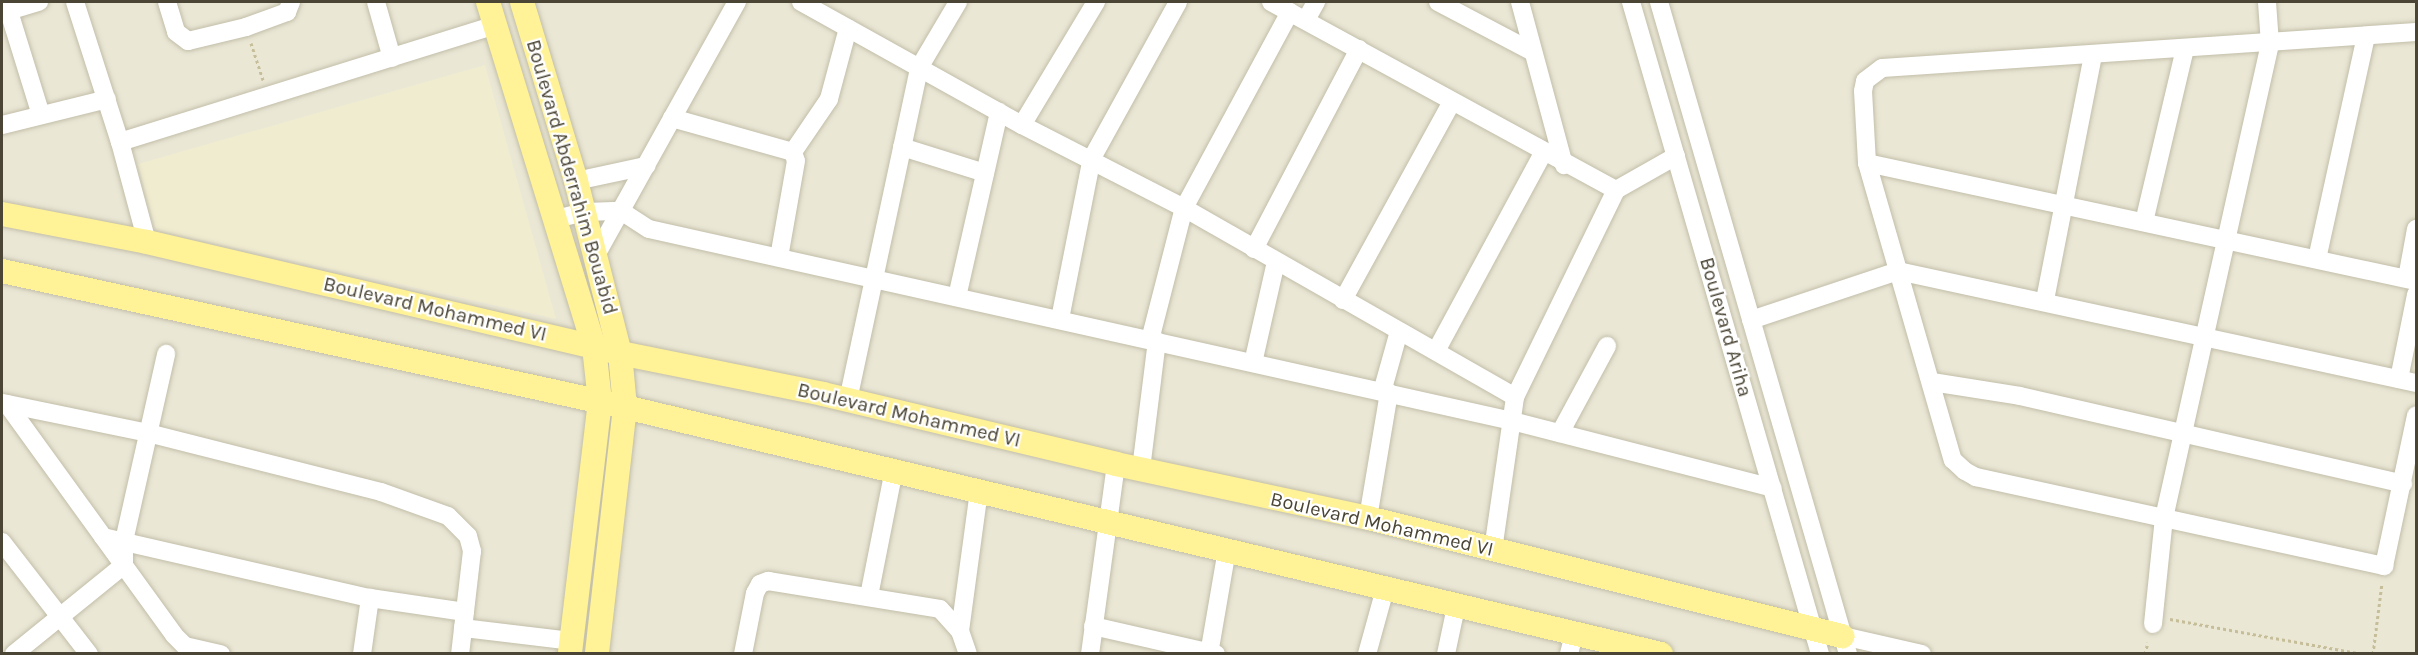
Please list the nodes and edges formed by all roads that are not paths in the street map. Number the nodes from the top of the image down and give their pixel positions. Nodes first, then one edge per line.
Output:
1 (39, 2) edge
2 (75, 2) edge
3 (167, 2) edge
4 (291, 2) edge
5 (376, 2) edge
6 (489, 2) edge
7 (522, 2) edge
8 (737, 2) edge
9 (801, 2) edge
10 (958, 2) edge
11 (1096, 2) edge
12 (1178, 2) edge
13 (1271, 2) edge
14 (1316, 2) edge
15 (1438, 2) edge
16 (1520, 2) edge
17 (1631, 2) edge
18 (1659, 2) edge
19 (2267, 2) edge
20 (6, 8) edge
21 (1298, 16) junction
22 (496, 25) junction
23 (848, 28) junction
24 (2416, 32) edge
25 (2366, 36) junction
26 (2270, 44) junction
27 (1359, 49) junction
28 (2185, 49) junction
29 (1533, 52) junction
30 (2093, 55) junction
31 (392, 58) junction
32 (919, 68) junction
33 (107, 99) junction
34 (1452, 102) junction
35 (999, 112) junction
36 (40, 115) junction
37 (672, 118) junction
38 (2, 125) edge
39 (1023, 125) junction
40 (120, 142) junction
41 (902, 147) junction
42 (793, 152) junction
43 (1543, 153) junction
44 (1676, 156) junction
45 (1092, 158) junction
46 (1867, 163) junction
47 (1564, 165) junction
48 (645, 166) junction
49 (985, 173) junction
50 (576, 181) junction
51 (1616, 190) junction
52 (2065, 203) junction
53 (1184, 208) junction
54 (621, 211) junction
55 (585, 212) junction
56 (2, 214) edge
57 (556, 219) junction
58 (2144, 222) junction
59 (2416, 229) edge
60 (147, 242) junction
61 (2226, 242) junction
62 (1254, 249) junction
63 (596, 255) junction
64 (779, 257) junction
65 (2317, 259) junction
66 (1276, 262) junction
67 (2, 271) edge
68 (1898, 271) junction
69 (873, 278) junction
70 (2412, 280) edge
71 (2416, 295) edge
72 (957, 297) junction
73 (1343, 300) junction
74 (2045, 300) junction
75 (1060, 319) junction
76 (1751, 320) junction
77 (1399, 331) junction
78 (2203, 336) junction
79 (1153, 340) junction
80 (1607, 346) dead end
81 (594, 347) junction
82 (1436, 351) junction
83 (620, 353) junction
84 (166, 354) dead end
85 (1253, 363) junction
86 (2408, 381) edge
87 (1932, 382) junction
88 (1385, 392) junction
89 (1515, 397) junction
90 (848, 400) junction
91 (600, 401) junction
92 (4, 403) edge
93 (625, 407) junction
94 (2416, 415) edge
95 (1512, 421) junction
96 (148, 433) junction
97 (1560, 433) junction
98 (2185, 433) junction
99 (1116, 464) junction
100 (1141, 469) junction
101 (894, 471) junction
102 (2403, 484) junction
103 (1773, 488) junction
104 (979, 491) junction
105 (1368, 518) junction
106 (2164, 518) junction
107 (1106, 520) junction
108 (103, 537) junction
109 (124, 541) junction
110 (2, 542) edge
111 (1227, 550) junction
112 (1493, 550) junction
113 (124, 565) junction
114 (1385, 589) junction
115 (869, 596) junction
116 (370, 598) junction
117 (1456, 607) junction
118 (60, 619) junction
119 (464, 620) junction
120 (2152, 624) road end
121 (1093, 626) junction
122 (1814, 629) junction
123 (960, 631) junction
124 (1571, 644) edge
125 (1845, 645) edge
126 (571, 647) edge
127 (1211, 653) edge
128 (14, 654) edge
129 (89, 654) edge
130 (220, 654) edge
131 (362, 654) edge
132 (460, 654) edge
133 (597, 654) edge
134 (743, 654) edge
135 (968, 654) edge
136 (1090, 654) edge
137 (1367, 654) edge
138 (1446, 654) edge
139 (1661, 654) edge
140 (1820, 654) edge
141 (1922, 654) edge

1 - 20 street
2 - 33 street
3 - 4 street
5 - 31 street
6 - 22 main road, Boulevard Abderrahim Bouabid
7 - 50 main road, Boulevard Abderrahim Bouabid
8 - 37 street
9 - 23 street
10 - 32 street
11 - 39 street
12 - 45 street
13 - 21 street
14 - 21 street
15 - 29 street
16 - 29 street
17 - 44 street, Boulevard Ariha
18 - 76 street, Boulevard Ariha
19 - 26 street
20 - 36 street
21 - 27 street
21 - 53 street
22 - 31 street
22 - 57 main road, Boulevard Abderrahim Bouabid
23 - 32 street
23 - 42 street
24 - 25 street
25 - 26 street
25 - 65 street
26 - 28 street
26 - 61 street
27 - 34 street
27 - 62 street
28 - 30 street
28 - 58 street
29 - 47 street
30 - 46 street
30 - 52 street
31 - 40 street
32 - 35 street
32 - 41 street
33 - 36 street
33 - 40 street
34 - 43 street
34 - 73 street
35 - 39 street
35 - 49 street
36 - 38 street
37 - 42 street
37 - 48 street
39 - 45 street
40 - 60 street
41 - 49 street
41 - 69 street
42 - 64 street
43 - 47 street
43 - 82 street
44 - 51 street
44 - 103 street, Boulevard Ariha
45 - 53 street
45 - 75 street
46 - 52 street
46 - 68 street
47 - 51 street
48 - 50 street
48 - 54 street
49 - 72 street
50 - 55 main road, Boulevard Abderrahim Bouabid
51 - 89 street
52 - 58 street
52 - 74 street
53 - 62 street
53 - 79 street
54 - 55 street
54 - 63 street
54 - 64 street
55 - 57 street
55 - 63 main road, Boulevard Abderrahim Bouabid
56 - 60 main road, Boulevard Mohammed VI
57 - 81 main road, Boulevard Abderrahim Bouabid
58 - 61 street
59 - 70 street
60 - 81 main road, Boulevard Mohammed VI
61 - 65 street
61 - 78 street
62 - 66 street
63 - 83 main road, Boulevard Abderrahim Bouabid
64 - 69 street
65 - 70 street
66 - 73 street
66 - 85 street
67 - 91 main road
68 - 74 street
68 - 76 street
68 - 87 street
69 - 72 street
69 - 90 street
71 - 86 street
72 - 75 street
73 - 77 street
74 - 78 street
75 - 79 street
76 - 125 street, Boulevard Ariha
77 - 82 street
77 - 88 street
78 - 86 street
78 - 98 street
79 - 85 street
79 - 100 street
80 - 97 street
81 - 83 main road, Boulevard Mohammed VI
81 - 91 main road, Boulevard Abderrahim Bouabid
82 - 89 street
83 - 90 main road, Boulevard Mohammed VI
83 - 93 main road, Boulevard Abderrahim Bouabid
84 - 96 street
85 - 88 street
87 - 98 street
87 - 106 street
88 - 95 street
88 - 105 street
89 - 95 street
90 - 99 main road, Boulevard Mohammed VI
91 - 93 main road
91 - 126 main road, Boulevard Abderrahim Bouabid
92 - 96 street
92 - 108 street
93 - 101 main road
93 - 133 main road, Boulevard Abderrahim Bouabid
94 - 102 street
95 - 97 street
95 - 112 street
96 - 109 street
96 - 119 street
97 - 103 street
98 - 102 street
98 - 106 street
99 - 100 main road, Boulevard Mohammed VI
99 - 107 street
100 - 105 main road, Boulevard Mohammed VI
101 - 104 main road
101 - 115 street
102 - 106 street
103 - 122 street, Boulevard Ariha
104 - 107 main road
104 - 123 street
105 - 112 main road, Boulevard Mohammed VI
106 - 120 street
107 - 111 main road
107 - 121 street
108 - 109 street
108 - 113 street
109 - 113 street
109 - 116 street
110 - 118 street
111 - 114 main road
111 - 127 street
112 - 122 main road, Boulevard Mohammed VI
113 - 118 street
113 - 130 street
114 - 117 main road
114 - 137 street
115 - 123 street
115 - 134 street
116 - 119 street
116 - 131 street
117 - 124 main road
117 - 138 street
118 - 128 street
118 - 129 street
119 - 126 street
119 - 132 street
121 - 127 street
121 - 136 street
122 - 125 main road, Boulevard Mohammed VI
122 - 140 street, Boulevard Ariha
123 - 135 street
124 - 139 main road
125 - 141 street

